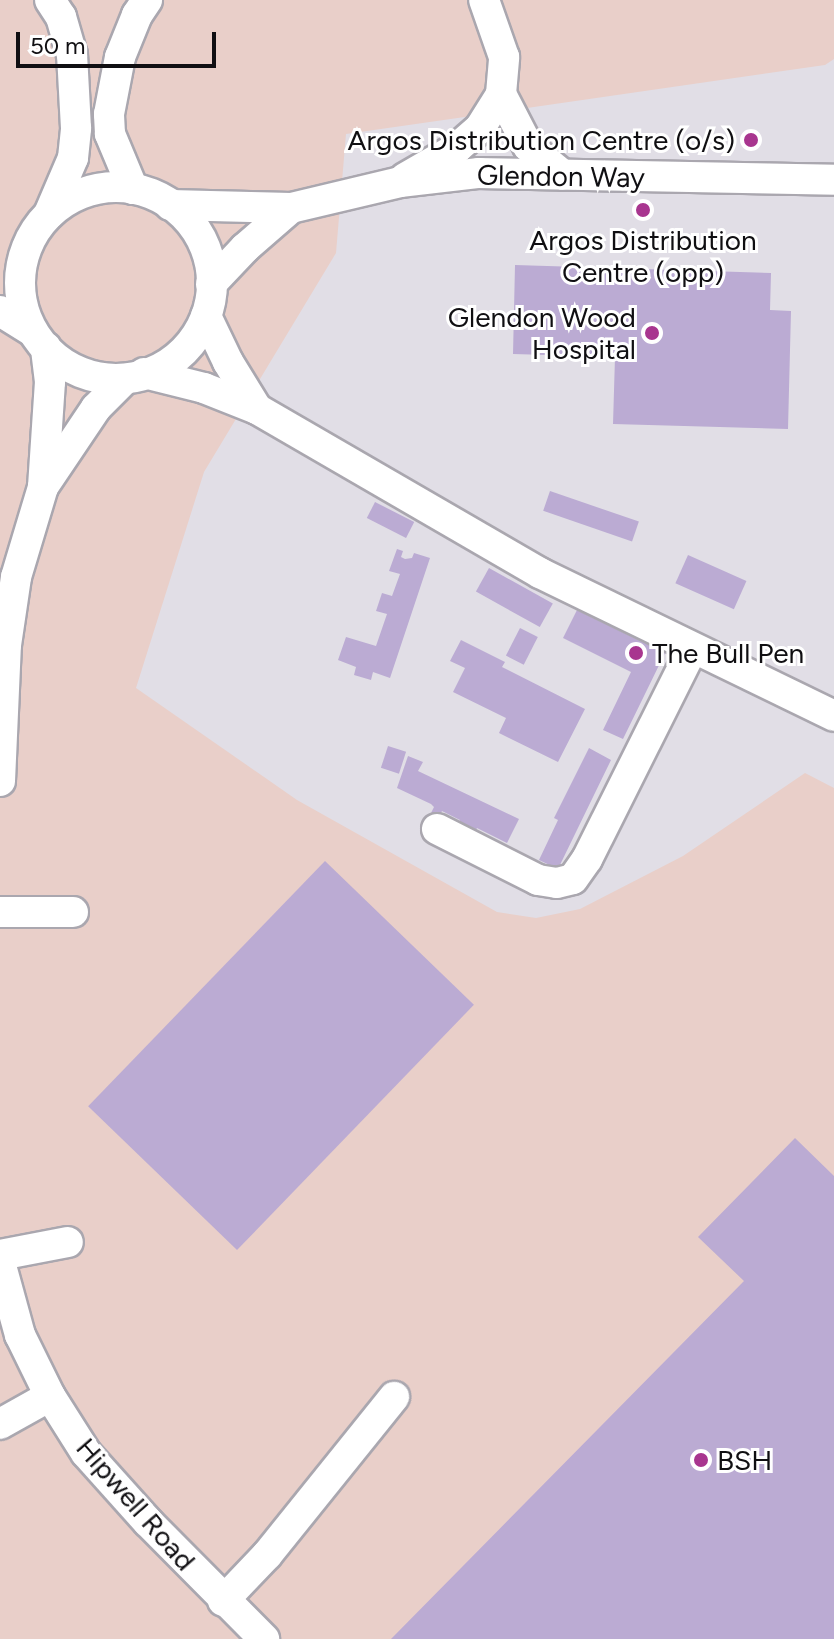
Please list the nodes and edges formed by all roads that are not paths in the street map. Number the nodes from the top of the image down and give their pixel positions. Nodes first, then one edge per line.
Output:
1 (50, 0) edge
2 (147, 0) edge
3 (484, 0) edge
4 (501, 94) junction
5 (563, 175) junction
6 (834, 180) edge
7 (400, 182) junction
8 (133, 189) junction
9 (170, 205) junction
10 (291, 208) junction
11 (42, 221) junction
12 (0, 242) edge
13 (211, 284) junction
14 (0, 311) edge
15 (206, 316) junction
16 (38, 338) junction
17 (135, 376) junction
18 (257, 409) junction
19 (43, 487) junction
20 (692, 649) junction
21 (834, 716) edge
22 (0, 781) edge
23 (437, 829) dead end
24 (0, 912) edge
25 (73, 912) dead end
26 (68, 1242) dead end
27 (0, 1255) edge
28 (0, 1262) edge
29 (50, 1396) junction
30 (394, 1397) dead end
31 (0, 1424) edge
32 (223, 1601) junction
33 (264, 1639) edge

1 - 11 street
2 - 8 street
3 - 4 street
4 - 5 street
4 - 7 street
5 - 6 street, Glendon Way
5 - 7 street, Glendon Way
7 - 10 street, Glendon Way
8 - 9 street
8 - 11 street
9 - 10 street, Glendon Way
9 - 13 street
10 - 13 street, Glendon Way
11 - 12 street
11 - 16 street
13 - 15 street
14 - 16 street
15 - 17 street
15 - 18 street
16 - 17 street
16 - 19 street
17 - 18 street
17 - 19 street
18 - 20 street
19 - 22 street
20 - 21 street
20 - 23 street
24 - 25 street
26 - 27 street
28 - 29 street, Hipwell Road
29 - 31 street
29 - 32 street, Hipwell Road
30 - 32 street
32 - 33 street, Hipwell Road

